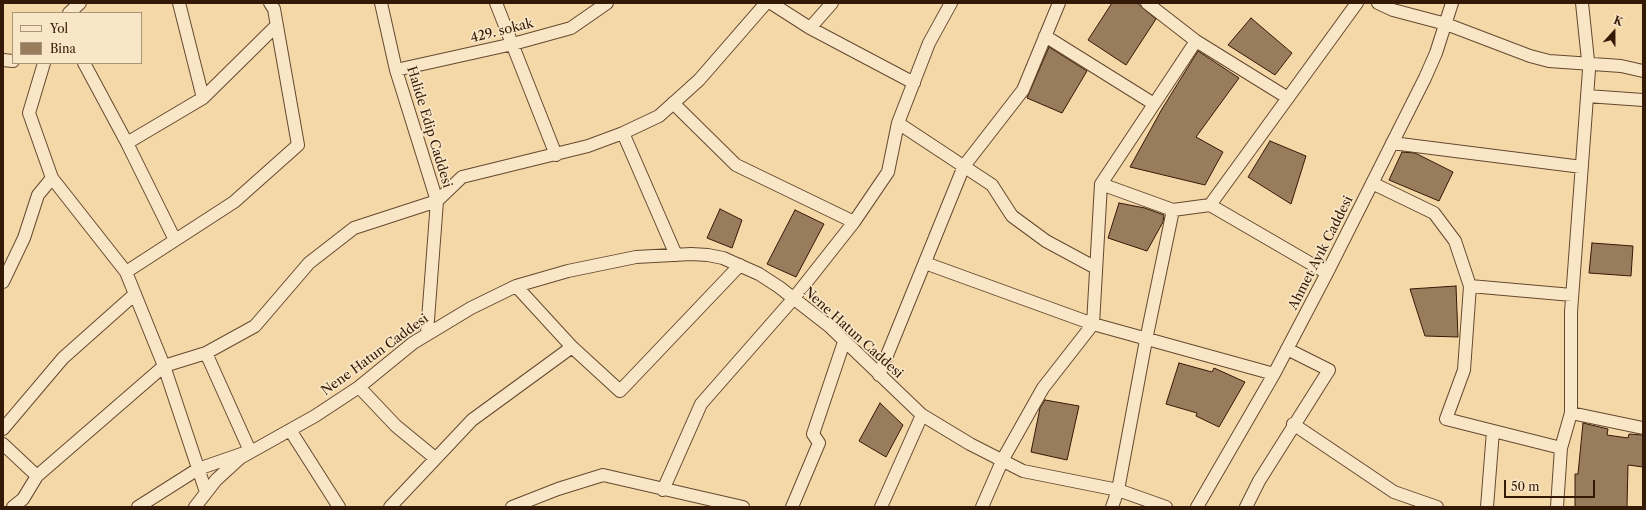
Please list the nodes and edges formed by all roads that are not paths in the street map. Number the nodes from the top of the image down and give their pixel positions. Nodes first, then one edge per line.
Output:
1 (80, 3) edge
2 (179, 3) edge
3 (270, 3) edge
4 (381, 3) edge
5 (496, 3) edge
6 (607, 3) edge
7 (766, 3) edge
8 (771, 3) edge
9 (832, 3) edge
10 (951, 3) edge
11 (1059, 3) edge
12 (1147, 3) edge
13 (1357, 3) edge
14 (1378, 3) edge
15 (1452, 3) edge
16 (1582, 3) edge
17 (70, 12) edge
18 (1446, 24) junction
19 (276, 26) junction
20 (810, 28) junction
21 (1045, 36) junction
22 (1196, 41) junction
23 (513, 44) junction
24 (43, 64) edge
25 (85, 64) edge
26 (1588, 64) junction
27 (396, 70) junction
28 (1643, 71) edge
29 (914, 83) junction
30 (1587, 96) junction
31 (203, 98) junction
32 (1288, 98) junction
33 (1643, 100) edge
34 (673, 103) junction
35 (1154, 104) junction
36 (898, 123) junction
37 (623, 133) junction
38 (127, 143) junction
39 (1392, 143) junction
40 (556, 155) junction
41 (964, 166) junction
42 (1582, 167) junction
43 (52, 178) junction
44 (1372, 183) junction
45 (1101, 184) junction
46 (437, 201) junction
47 (1210, 205) junction
48 (1173, 210) junction
49 (854, 222) junction
50 (175, 240) junction
51 (676, 255) junction
52 (925, 263) junction
53 (740, 265) junction
54 (1096, 268) junction
55 (126, 272) junction
56 (1327, 273) junction
57 (3, 282) edge
58 (516, 286) junction
59 (1470, 286) junction
60 (135, 294) junction
61 (1572, 295) junction
62 (794, 298) junction
63 (1092, 324) junction
64 (427, 333) junction
65 (1146, 340) junction
66 (844, 342) junction
67 (572, 347) junction
68 (1287, 349) junction
69 (206, 354) junction
70 (164, 366) junction
71 (1274, 374) junction
72 (879, 375) junction
73 (359, 387) junction
74 (1571, 414) junction
75 (922, 415) junction
76 (1293, 424) junction
77 (1643, 428) edge
78 (3, 429) edge
79 (290, 430) junction
80 (1493, 431) junction
81 (3, 444) edge
82 (1561, 448) junction
83 (250, 452) junction
84 (436, 458) junction
85 (1003, 459) junction
86 (198, 469) junction
87 (37, 476) junction
88 (663, 490) junction
89 (1118, 490) junction
90 (206, 492) junction
91 (1418, 504) edge
92 (13, 507) edge
93 (138, 507) edge
94 (195, 507) edge
95 (339, 507) edge
96 (390, 507) edge
97 (512, 507) edge
98 (742, 507) edge
99 (792, 507) edge
100 (881, 507) edge
101 (982, 507) edge
102 (1112, 507) edge
103 (1166, 507) edge
104 (1197, 507) edge
105 (1246, 507) edge
106 (1437, 507) edge
107 (1487, 507) edge
108 (1556, 507) edge

1 - 17 street
2 - 31 street
3 - 19 street
4 - 27 street, Halide Edip Caddesi
5 - 23 street
6 - 23 street, 429. sokak
7 - 34 street
8 - 20 street
9 - 20 street
10 - 29 street
11 - 21 street
12 - 22 street
13 - 32 street
14 - 18 street
15 - 18 street, Ahmet Ayık Caddesi
16 - 26 street
18 - 26 street
18 - 39 street, Ahmet Ayık Caddesi
19 - 31 street
19 - 50 street
20 - 29 street
21 - 35 street
21 - 41 street
22 - 32 street
22 - 35 street
23 - 27 street, 429. sokak
23 - 40 street
24 - 43 street
25 - 38 street
26 - 28 street
26 - 30 street
27 - 46 street, Halide Edip Caddesi
29 - 36 street
30 - 33 street
30 - 42 street
31 - 38 street
32 - 47 street
34 - 37 street
34 - 49 street
35 - 45 street
36 - 41 street
36 - 49 street
37 - 40 street
37 - 51 street
38 - 50 street
39 - 42 street
39 - 44 street, Ahmet Ayık Caddesi
40 - 46 street
41 - 52 street
41 - 54 street
42 - 61 street
43 - 55 street
43 - 57 street
44 - 56 street, Ahmet Ayık Caddesi
44 - 59 street
45 - 48 street
45 - 54 street
46 - 64 street, Halide Edip Caddesi
46 - 69 street
47 - 48 street
47 - 56 street
48 - 65 street
49 - 62 street
50 - 55 street
51 - 53 street, Nene Hatun Caddesi
51 - 58 street, Nene Hatun Caddesi
52 - 63 street
52 - 72 street
53 - 62 street, Nene Hatun Caddesi
53 - 67 street
54 - 63 street
55 - 60 street
56 - 68 street, Ahmet Ayık Caddesi
58 - 64 street, Nene Hatun Caddesi
58 - 67 street
59 - 61 street
59 - 80 street
60 - 70 street
60 - 78 street
61 - 74 street
62 - 66 street, Nene Hatun Caddesi
62 - 88 street
63 - 65 street
63 - 85 street
64 - 73 street, Nene Hatun Caddesi
65 - 71 street
65 - 89 street
66 - 72 street, Nene Hatun Caddesi
66 - 99 street
67 - 84 street
68 - 71 street, Ahmet Ayık Caddesi
68 - 76 street
69 - 70 street
69 - 83 street
70 - 86 street
70 - 87 street
71 - 104 street, Ahmet Ayık Caddesi
72 - 75 street, Nene Hatun Caddesi
73 - 79 street, Nene Hatun Caddesi
73 - 84 street
74 - 77 street
74 - 82 street
75 - 85 street, Nene Hatun Caddesi
75 - 100 street
76 - 91 street
76 - 105 street
79 - 83 street, Nene Hatun Caddesi
79 - 95 street
80 - 82 street
80 - 107 street
81 - 87 street
82 - 108 street
83 - 86 street
83 - 90 street, Nene Hatun Caddesi
84 - 96 street
85 - 89 street, Nene Hatun Caddesi
85 - 101 street
86 - 90 street
86 - 93 street
87 - 92 street
88 - 97 street
88 - 98 street
89 - 102 street
89 - 103 street, Nene Hatun Caddesi
90 - 94 street, Nene Hatun Caddesi
91 - 106 street

